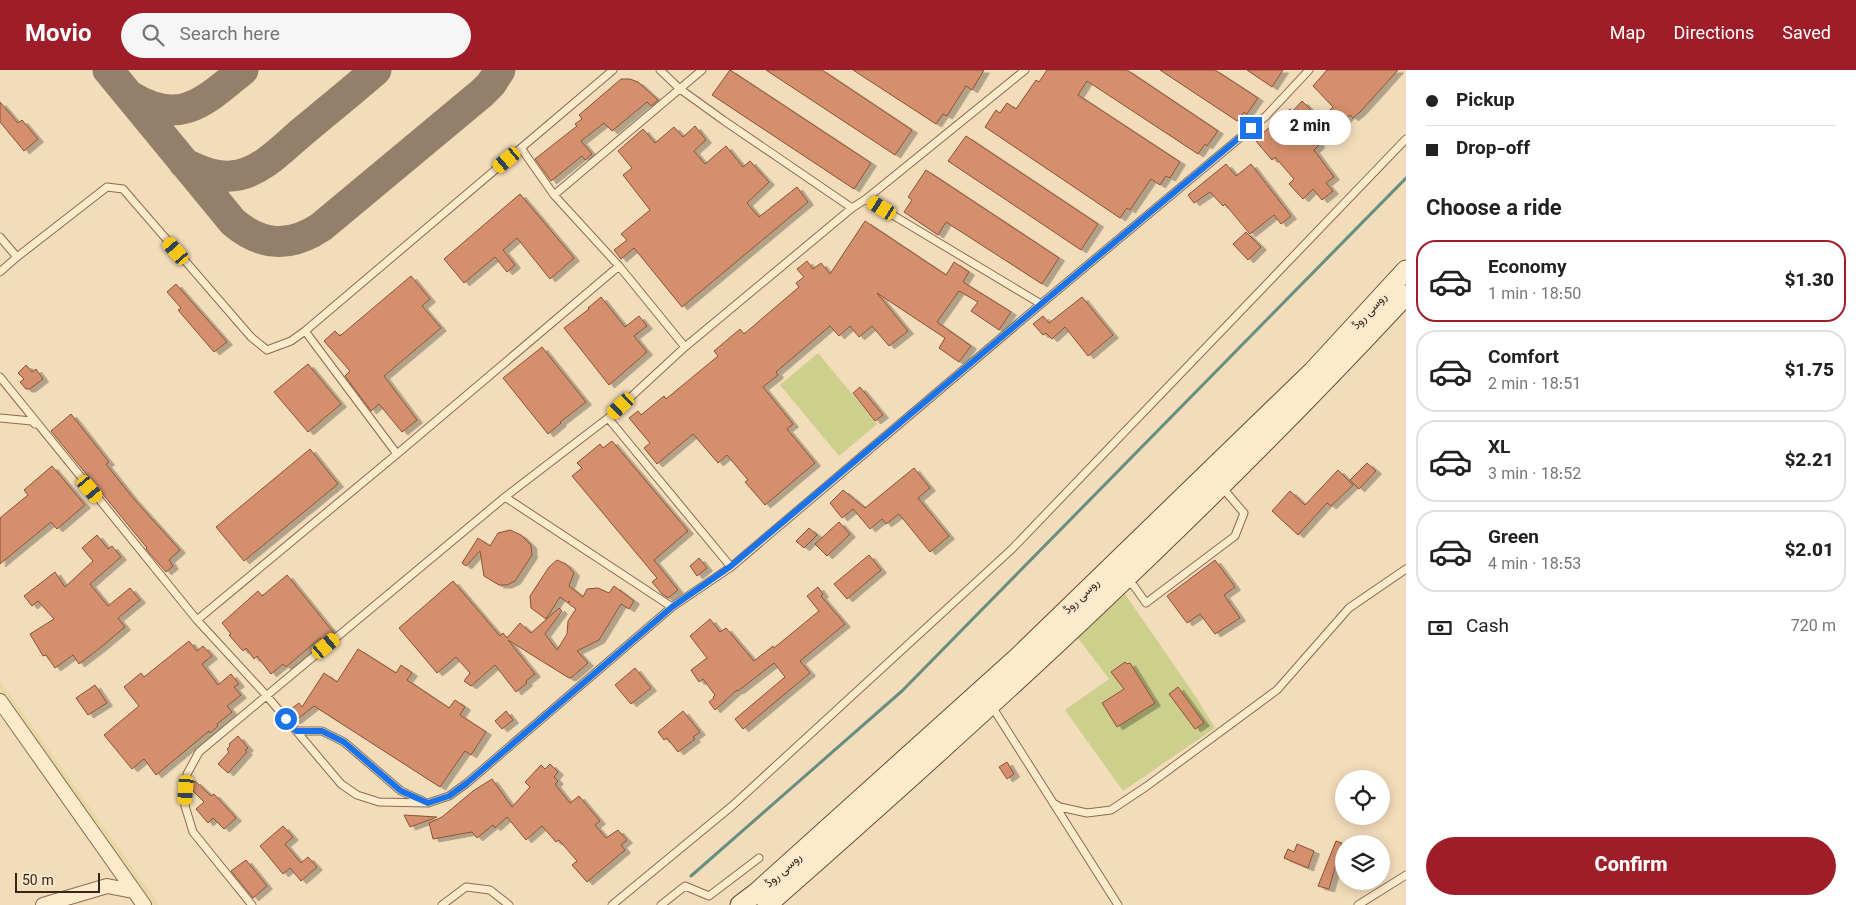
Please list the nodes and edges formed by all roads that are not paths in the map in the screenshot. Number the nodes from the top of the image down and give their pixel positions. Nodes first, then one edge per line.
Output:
1 (614, 70) edge
2 (660, 70) edge
3 (702, 70) edge
4 (1025, 70) edge
5 (1309, 70) edge
6 (680, 89) junction
7 (1406, 139) edge
8 (521, 148) junction
9 (554, 196) junction
10 (866, 199) junction
11 (852, 208) junction
12 (0, 237) edge
13 (17, 257) junction
14 (619, 266) junction
15 (1406, 270) edge
16 (0, 272) edge
17 (1406, 295) edge
18 (1041, 304) junction
19 (306, 331) junction
20 (685, 347) junction
21 (0, 377) edge
22 (0, 418) edge
23 (608, 418) junction
24 (42, 431) junction
25 (397, 454) junction
26 (1215, 479) junction
27 (504, 497) junction
28 (731, 566) junction
29 (1406, 569) edge
30 (1124, 579) junction
31 (672, 607) junction
32 (197, 620) junction
33 (266, 695) junction
34 (0, 702) edge
35 (991, 704) junction
36 (296, 731) junction
37 (428, 803) junction
38 (1053, 803) junction
39 (759, 858) dead end
40 (1406, 875) edge
41 (133, 891) junction
42 (43, 905) edge
43 (144, 905) edge
44 (252, 905) edge
45 (442, 905) edge
46 (509, 905) edge
47 (612, 905) edge
48 (660, 905) edge
49 (740, 905) edge
50 (767, 905) edge
51 (1118, 905) edge
52 (1358, 905) edge

1 - 8 lane
2 - 6 lane
3 - 6 lane
4 - 10 lane
5 - 18 lane
6 - 9 lane
6 - 11 lane
7 - 47 lane
8 - 9 lane
8 - 19 lane
9 - 14 lane
10 - 11 lane
10 - 18 lane
11 - 20 lane
12 - 13 lane
13 - 16 lane
13 - 19 lane
14 - 20 lane
14 - 25 lane
15 - 26 main road, روسی روڈ
17 - 26 main road, روسی روڈ
18 - 28 lane
19 - 25 lane
20 - 23 lane
21 - 24 lane
22 - 24 lane
23 - 27 lane
23 - 28 lane
24 - 32 lane
25 - 32 lane
26 - 30 main road, روسی روڈ
26 - 30 lane
26 - 49 main road, روسی روڈ
27 - 31 lane
27 - 33 lane
28 - 31 lane
29 - 38 lane
30 - 35 main road, روسی روڈ
31 - 37 lane
32 - 33 lane
33 - 36 lane
33 - 44 lane
34 - 41 street
35 - 38 lane
35 - 50 main road, روسی روڈ
36 - 37 lane
36 - 37 lane
38 - 51 lane
39 - 48 lane
40 - 52 lane
41 - 42 street
41 - 43 street
45 - 46 lane

